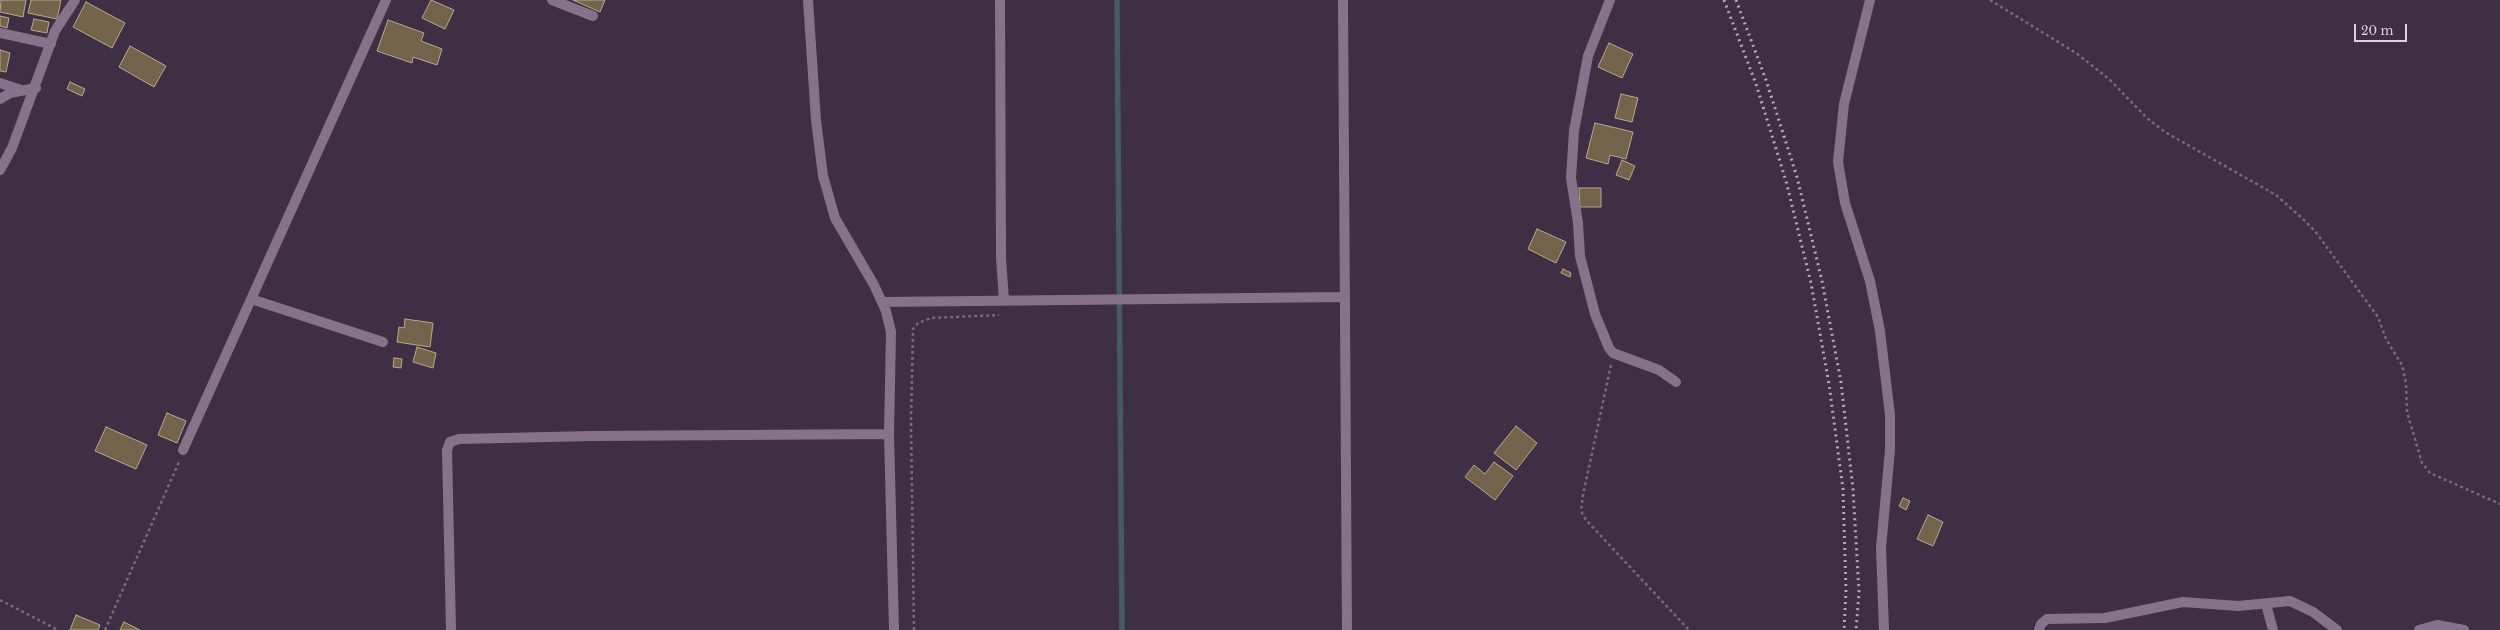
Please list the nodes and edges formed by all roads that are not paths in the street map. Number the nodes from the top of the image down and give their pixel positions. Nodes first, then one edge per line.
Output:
1 (74, 0) edge
2 (386, 0) edge
3 (552, 0) edge
4 (808, 0) edge
5 (1000, 0) edge
6 (1342, 0) edge
7 (1610, 0) edge
8 (1870, 0) edge
9 (593, 16) dead end
10 (0, 33) edge
11 (51, 44) junction
12 (0, 83) edge
13 (36, 88) junction
14 (21, 90) junction
15 (0, 100) edge
16 (0, 170) edge
17 (1344, 297) junction
18 (251, 299) junction
19 (1004, 300) junction
20 (882, 302) junction
21 (383, 342) dead end
22 (1676, 382) dead end
23 (890, 434) junction
24 (183, 450) road end
25 (2266, 604) junction
26 (451, 630) edge
27 (894, 630) edge
28 (1347, 630) edge
29 (1884, 630) edge
30 (2039, 630) edge
31 (2273, 630) edge
32 (2337, 630) edge
33 (2419, 630) edge
34 (2464, 630) edge

1 - 11 street
2 - 18 street
3 - 9 street
4 - 20 street
5 - 19 street
6 - 17 street
7 - 22 street
8 - 29 street
10 - 11 street
11 - 13 street
12 - 14 street
13 - 14 street
13 - 16 street
14 - 15 street
17 - 19 street
17 - 28 street
18 - 21 street
18 - 24 street
19 - 20 street
20 - 23 street
23 - 26 street
23 - 27 street
25 - 30 street
25 - 31 street
25 - 32 street
33 - 34 street

